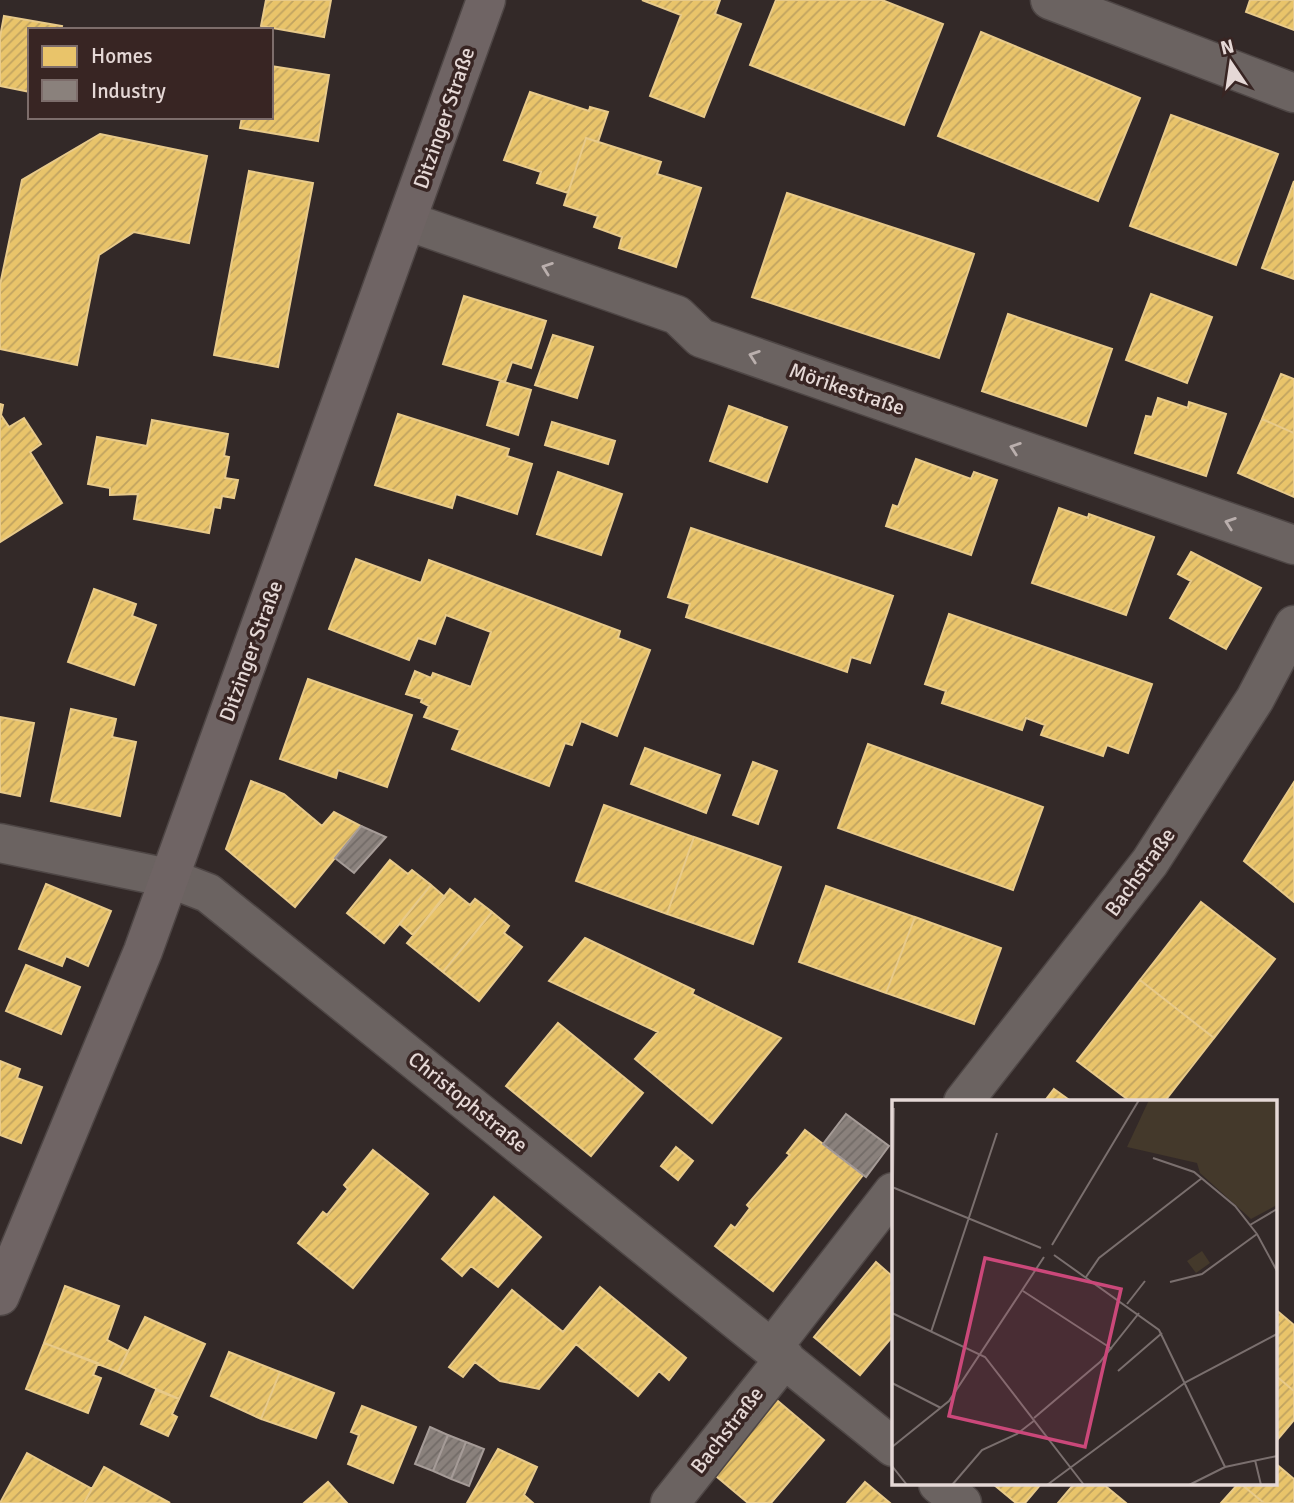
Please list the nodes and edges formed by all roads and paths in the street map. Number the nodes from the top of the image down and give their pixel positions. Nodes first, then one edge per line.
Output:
1 (485, 0) edge
2 (1050, 0) edge
3 (1294, 93) edge
4 (407, 221) junction
5 (1294, 545) edge
6 (1294, 625) edge
7 (0, 843) edge
8 (169, 878) junction
9 (965, 1100) edge
10 (892, 1193) edge
11 (0, 1296) edge
12 (778, 1353) junction
13 (892, 1446) edge
14 (941, 1486) edge
15 (670, 1503) edge
16 (962, 1503) edge

1 - 4 main road, Ditzinger Straße
2 - 3 street
5 -> 4 street, Mörikestraße
4 - 8 main road, Ditzinger Straße
6 - 9 street, Bachstraße
7 - 8 street, Christophstraße
8 - 11 main road, Ditzinger Straße
8 - 12 street, Christophstraße
10 - 12 street, Bachstraße
12 - 13 street, Christophstraße
12 - 15 street, Bachstraße
14 - 16 street

